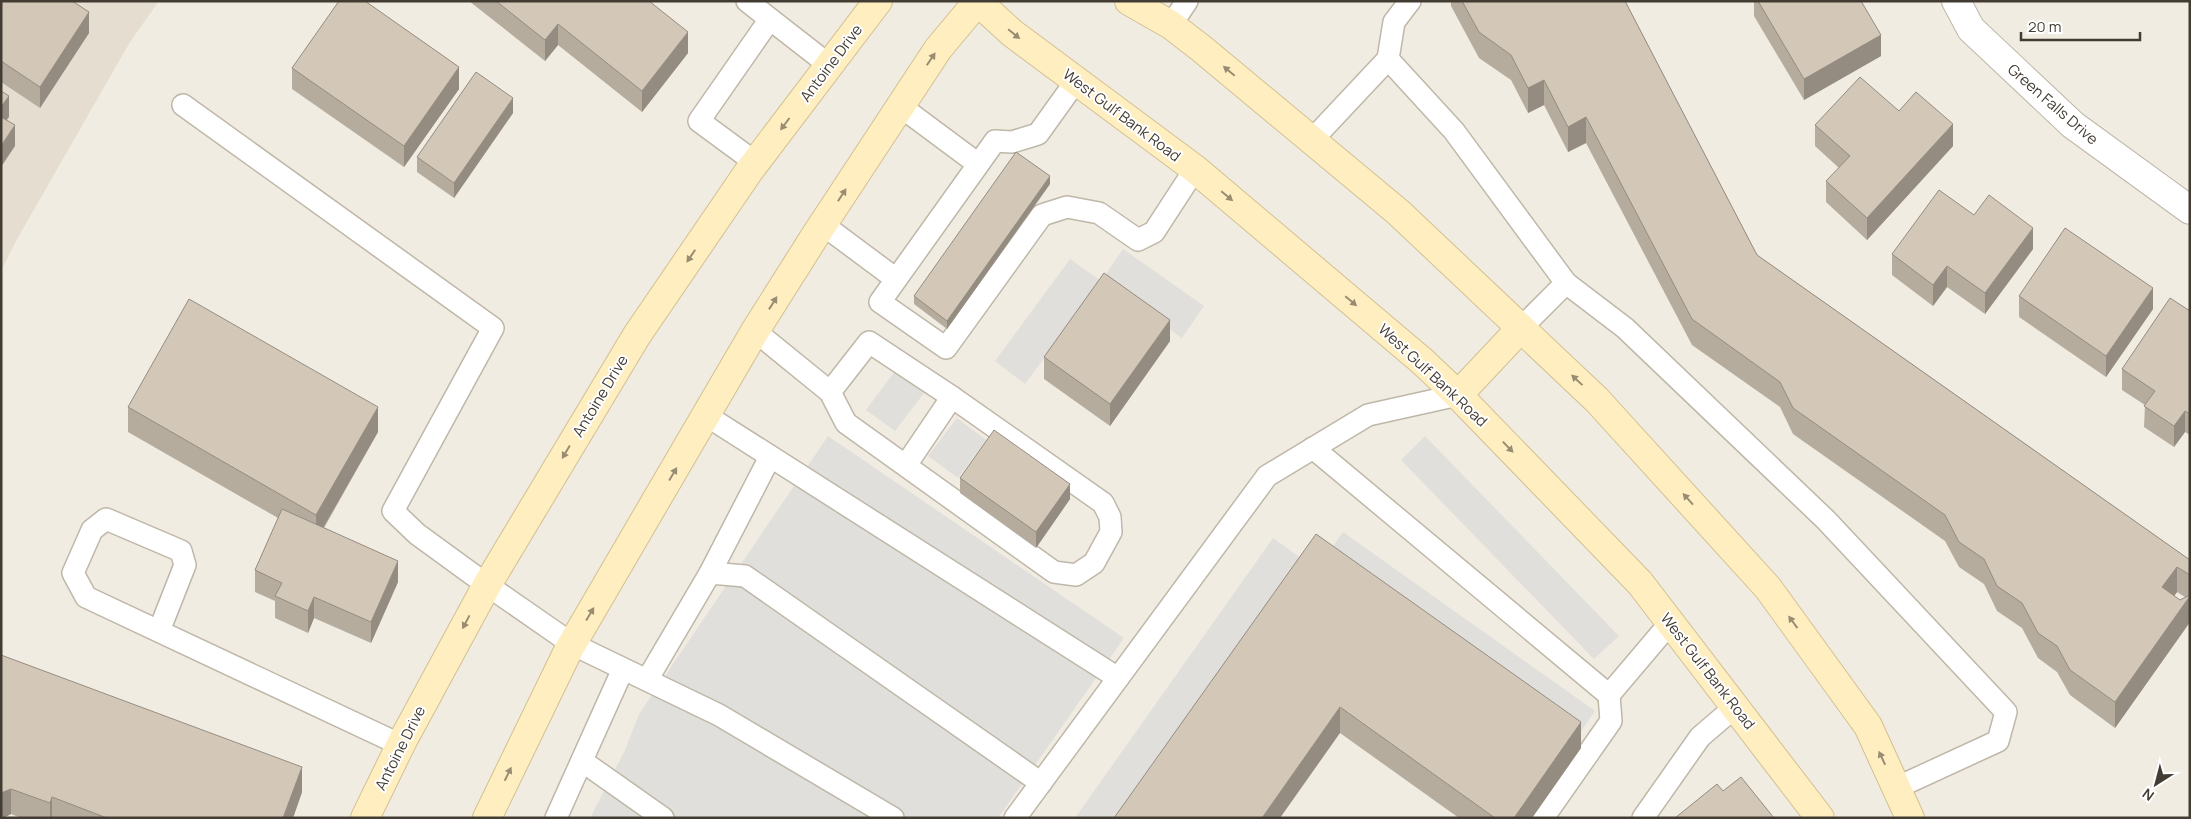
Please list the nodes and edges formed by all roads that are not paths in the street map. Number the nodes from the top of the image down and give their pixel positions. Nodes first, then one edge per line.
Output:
1 (747, 1) edge
2 (878, 1) edge
3 (977, 1) edge
4 (1129, 1) edge
5 (1187, 1) edge
6 (1410, 1) edge
7 (1956, 1) edge
8 (770, 19) junction
9 (1171, 25) junction
10 (1388, 59) junction
11 (829, 65) junction
12 (1076, 81) junction
13 (183, 105) dead end
14 (900, 106) junction
15 (1312, 140) junction
16 (756, 163) junction
17 (978, 164) junction
18 (1195, 169) junction
19 (2190, 210) edge
20 (822, 224) junction
21 (896, 279) junction
22 (1566, 283) junction
23 (1521, 328) junction
24 (756, 331) junction
25 (830, 392) junction
26 (1458, 395) junction
27 (952, 397) junction
28 (707, 416) junction
29 (1313, 448) junction
30 (770, 457) junction
31 (906, 465) junction
32 (710, 573) junction
33 (486, 585) junction
34 (1670, 623) junction
35 (159, 631) junction
36 (572, 644) junction
37 (623, 669) junction
38 (1118, 678) junction
39 (647, 680) junction
40 (1609, 695) junction
41 (1735, 707) junction
42 (400, 745) junction
43 (582, 761) junction
44 (1041, 783) junction
45 (1896, 788) junction
46 (365, 818) edge
47 (487, 818) edge
48 (556, 818) edge
49 (663, 818) edge
50 (893, 818) edge
51 (1015, 818) edge
52 (1543, 818) edge
53 (1643, 818) edge
54 (1820, 818) edge
55 (1910, 818) edge

1 - 8 lane
2 - 11 street, Antoine Drive
3 -> 12 street, West Gulf Bank Road
14 -> 3 street
4 - 9 street
5 - 9 lane
6 - 10 lane
7 - 19 street, Green Falls Drive
8 - 11 lane
8 - 16 lane
15 -> 9 street
10 - 15 lane
10 - 22 lane
11 -> 16 street, Antoine Drive
12 - 17 lane
12 - 18 street, West Gulf Bank Road
13 - 33 lane
14 - 17 lane
20 -> 14 street
15 - 23 street
16 -> 33 street, Antoine Drive
17 - 21 lane
18 - 21 lane
18 -> 26 street, West Gulf Bank Road
20 - 21 lane
24 -> 20 street
22 - 23 lane
22 - 45 lane
23 - 26 street
45 -> 23 street
24 - 25 lane
24 - 28 street
25 - 27 lane
25 - 31 lane
26 - 29 lane
26 -> 34 street, West Gulf Bank Road
27 - 31 lane
27 - 31 lane
28 - 30 lane
36 -> 28 street
29 - 38 lane
29 - 40 lane
30 - 32 lane
30 - 38 lane
32 - 39 lane
32 - 44 lane
33 - 36 lane
33 -> 42 street, Antoine Drive
34 - 40 lane
34 - 41 street, West Gulf Bank Road
35 - 35 lane
35 - 42 lane
36 - 37 lane
47 -> 36 street
37 - 39 lane
37 - 43 lane
38 - 44 lane
39 - 50 lane
40 - 52 lane
41 - 53 lane
41 - 54 street, West Gulf Bank Road
42 - 46 street, Antoine Drive
43 - 48 lane
43 - 49 lane
44 - 51 lane
45 - 55 street

